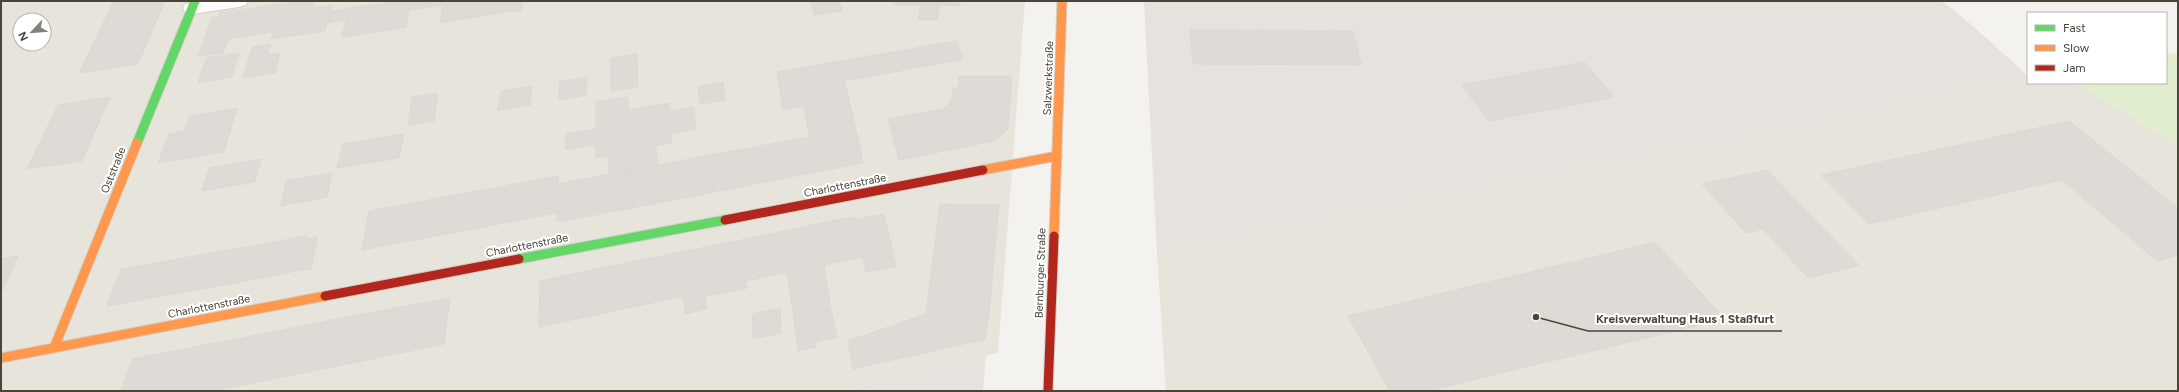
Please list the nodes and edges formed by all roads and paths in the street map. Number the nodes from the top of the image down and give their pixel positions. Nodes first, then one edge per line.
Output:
1 (238, 1) edge
2 (1062, 1) edge
3 (193, 4) edge
4 (1057, 156) junction
5 (54, 348) junction
6 (1, 358) edge
7 (1048, 391) edge

1 - 3 street
2 - 4 street, Salzwerkstraße
3 - 5 street, Oststraße
4 - 5 street, Charlottenstraße
4 - 7 street, Bernburger Straße
5 - 6 street, Charlottenstraße

